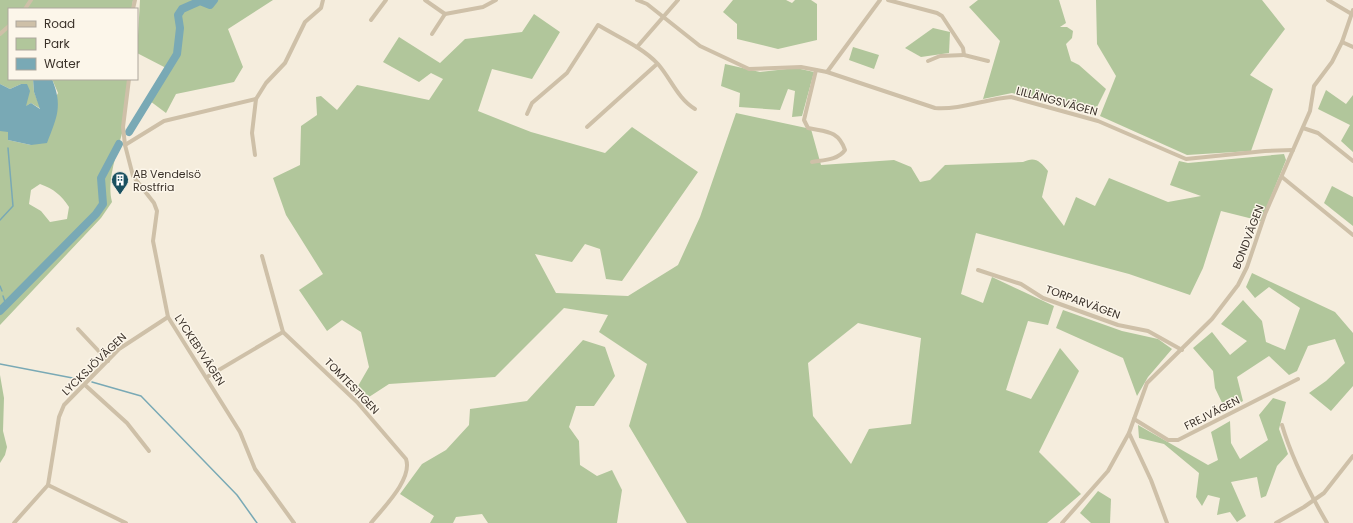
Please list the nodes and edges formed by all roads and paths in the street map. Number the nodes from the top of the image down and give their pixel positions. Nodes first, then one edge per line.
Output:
1 (324, 0) edge
2 (386, 0) edge
3 (425, 0) edge
4 (496, 0) edge
5 (637, 0) edge
6 (678, 0) edge
7 (880, 0) edge
8 (888, 0) edge
9 (1328, 0) edge
10 (1352, 12) edge
11 (445, 14) junction
12 (663, 18) junction
13 (371, 20) dead end
14 (8, 27) edge
15 (0, 34) edge
16 (432, 34) dead end
17 (1342, 42) junction
18 (1353, 47) edge
19 (638, 48) junction
20 (964, 55) junction
21 (928, 61) dead end
22 (988, 61) dead end
23 (657, 64) junction
24 (816, 70) junction
25 (827, 72) junction
26 (129, 80) edge
27 (256, 99) junction
28 (695, 110) dead end
29 (528, 114) dead end
30 (587, 127) dead end
31 (1303, 128) junction
32 (125, 145) junction
33 (1293, 150) junction
34 (255, 155) dead end
35 (1353, 161) edge
36 (812, 162) dead end
37 (1282, 177) junction
38 (1353, 235) edge
39 (262, 256) dead end
40 (978, 270) dead end
41 (168, 317) junction
42 (78, 329) dead end
43 (283, 332) junction
44 (1182, 350) junction
45 (108, 361) junction
46 (207, 377) junction
47 (1298, 379) dead end
48 (85, 385) junction
49 (1134, 419) junction
50 (1282, 425) dead end
51 (1129, 433) junction
52 (149, 451) dead end
53 (1353, 456) edge
54 (48, 485) junction
55 (1314, 500) junction
56 (14, 523) edge
57 (126, 523) edge
58 (294, 523) edge
59 (371, 523) edge
60 (1062, 523) edge
61 (1167, 523) edge
62 (1276, 523) edge
63 (1327, 523) edge

1 - 27 street
2 - 13 street
3 - 11 street
4 - 11 street
5 - 12 street, LILLÄNGSVÄGEN
6 - 12 street
7 - 25 street
8 - 20 street
9 - 10 street
10 - 17 street, BONDVÄGEN
11 - 16 street
12 - 19 street
12 - 24 street, LILLÄNGSVÄGEN
14 - 15 street
17 - 18 street
17 - 31 street, BONDVÄGEN
19 - 23 street
19 - 29 street
20 - 21 street
20 - 22 street
23 - 28 street
23 - 30 street
24 - 25 street, LILLÄNGSVÄGEN
24 - 36 street
25 - 33 street, LILLÄNGSVÄGEN
26 - 32 street, LYCKEBYVÄGEN
27 - 32 street
27 - 34 street
31 - 33 street, BONDVÄGEN
31 - 35 street
32 - 41 street, LYCKEBYVÄGEN
33 - 37 street, BONDVÄGEN
37 - 38 street
37 - 44 street, BONDVÄGEN
39 - 43 street
40 - 44 street, TORPARVÄGEN
41 - 45 street, LYCKSJÖVÄGEN
41 - 46 street, LYCKEBYVÄGEN
42 - 45 street
43 - 46 street
43 - 59 street, TOMTESTIGEN
44 - 49 street, BONDVÄGEN
45 - 48 street, LYCKSJÖVÄGEN
46 - 58 street, LYCKEBYVÄGEN
47 - 49 street, FREJVÄGEN
48 - 52 street
48 - 54 street, LYCKSJÖVÄGEN
49 - 51 street, BONDVÄGEN
50 - 55 street
51 - 60 street, BONDVÄGEN
51 - 61 street
53 - 55 street
54 - 56 street
54 - 57 street
55 - 62 street
55 - 63 street

